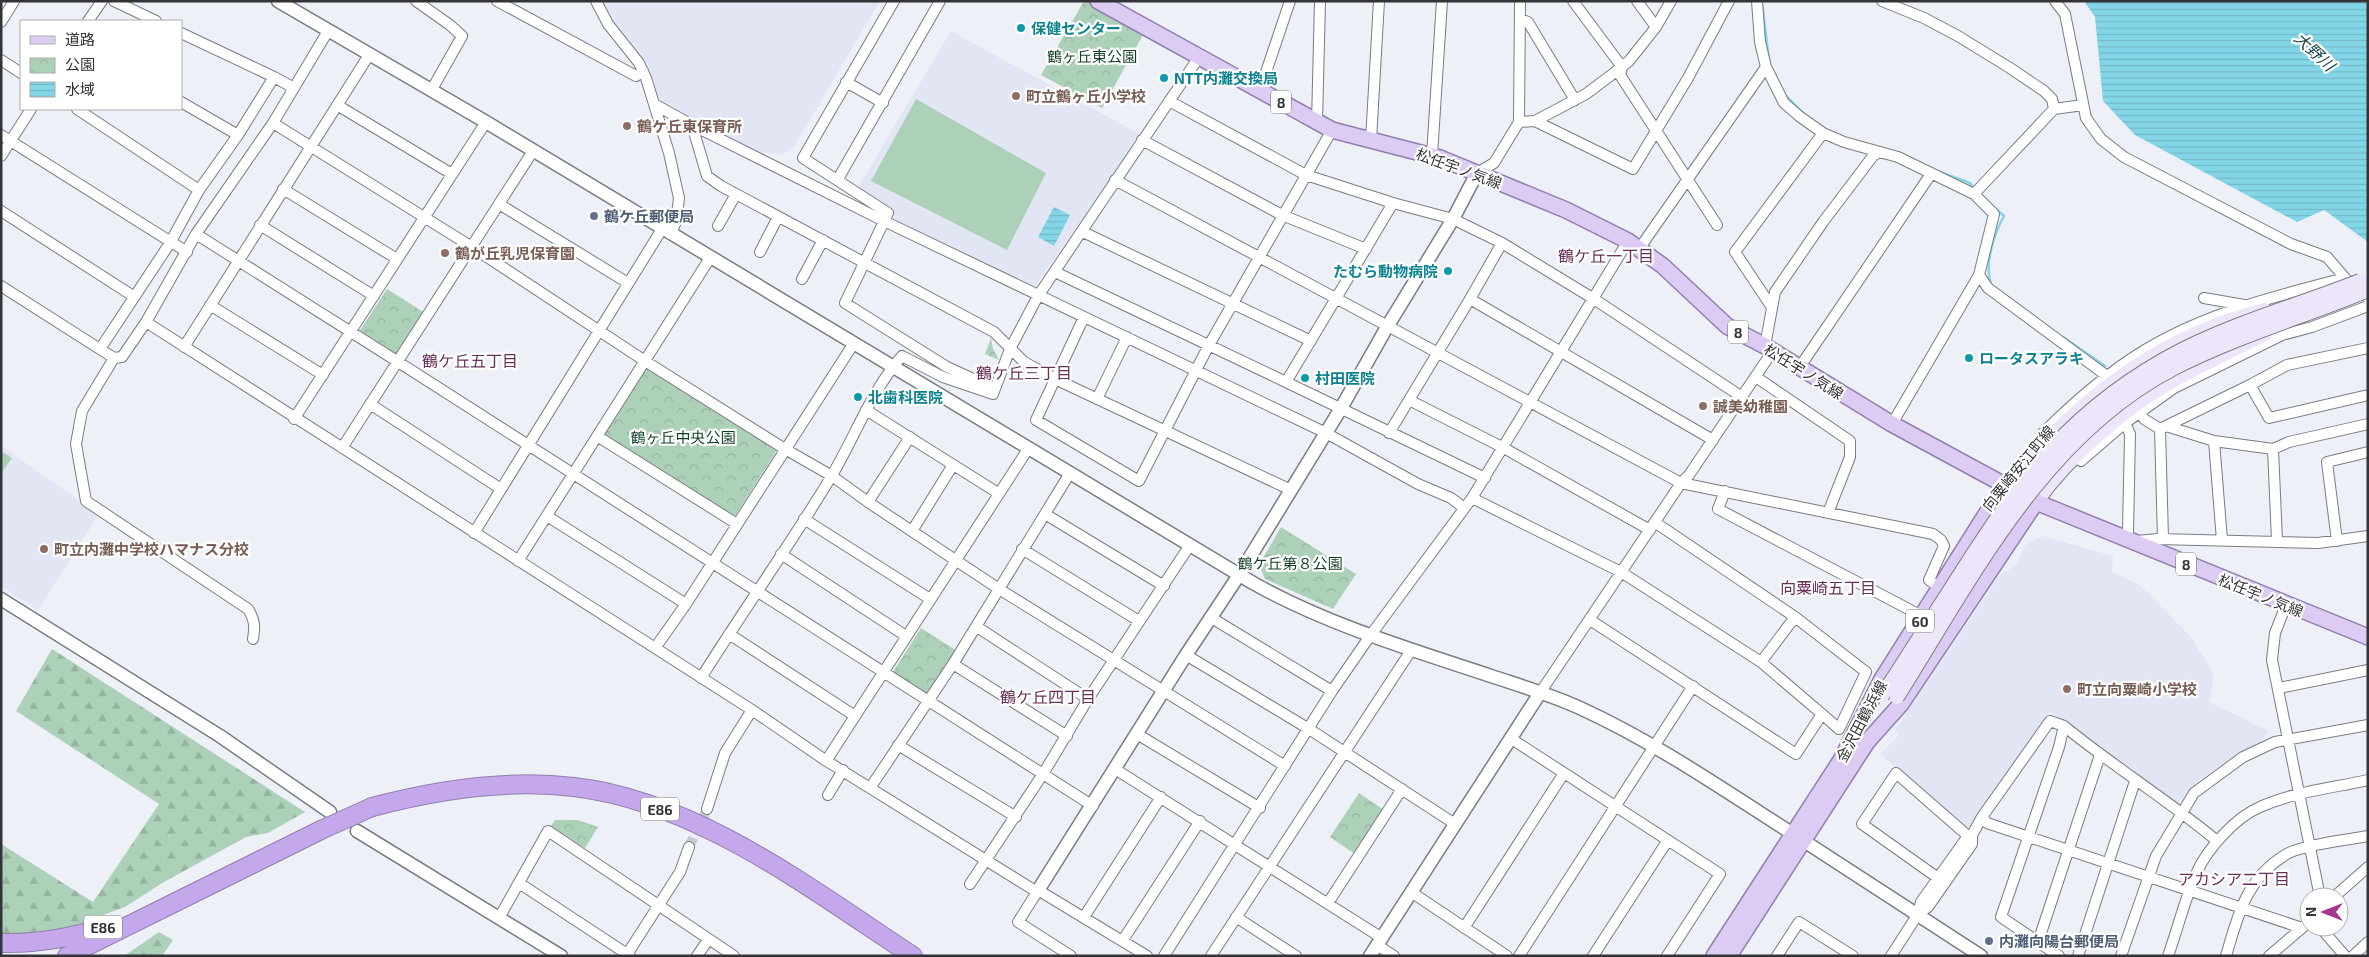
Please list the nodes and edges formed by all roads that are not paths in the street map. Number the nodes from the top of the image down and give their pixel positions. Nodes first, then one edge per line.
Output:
1 (14, 1) edge
2 (102, 1) edge
3 (114, 1) edge
4 (278, 1) edge
5 (416, 1) edge
6 (497, 1) edge
7 (596, 1) edge
8 (894, 1) edge
9 (1098, 1) edge
10 (1290, 1) edge
11 (1320, 1) edge
12 (1379, 1) edge
13 (1442, 1) edge
14 (1520, 1) edge
15 (1573, 1) edge
16 (1637, 1) edge
17 (1671, 1) edge
18 (1729, 1) edge
19 (1757, 1) edge
20 (1882, 1) edge
21 (2055, 1) edge
22 (939, 2) edge
23 (1520, 19) junction
24 (89, 20) edge
25 (154, 20) edge
26 (1, 22) edge
27 (1656, 26) junction
28 (328, 31) junction
29 (182, 33) edge
30 (369, 55) junction
31 (1199, 57) junction
32 (1, 60) edge
33 (1622, 67) junction
34 (1766, 67) junction
35 (643, 71) junction
36 (20, 72) edge
37 (274, 77) junction
38 (846, 82) junction
39 (294, 88) junction
40 (1260, 90) junction
41 (432, 91) junction
42 (1575, 100) junction
43 (1169, 101) junction
44 (182, 103) edge
45 (654, 104) junction
46 (883, 104) junction
47 (337, 105) junction
48 (2083, 105) junction
49 (2054, 109) junction
50 (30, 110) edge
51 (79, 110) edge
52 (486, 122) junction
53 (1317, 122) junction
54 (1519, 122) junction
55 (1535, 122) junction
56 (273, 123) junction
57 (692, 125) junction
58 (1656, 129) junction
59 (1332, 130) junction
60 (1824, 133) junction
61 (1, 135) edge
62 (238, 135) junction
63 (1142, 140) junction
64 (1371, 140) junction
65 (11, 141) junction
66 (311, 146) junction
67 (533, 151) junction
68 (1879, 152) junction
69 (1432, 155) junction
70 (1, 156) edge
71 (1476, 173) junction
72 (452, 174) junction
73 (1931, 174) junction
74 (1306, 175) junction
75 (1687, 178) junction
76 (838, 179) junction
77 (1115, 180) junction
78 (283, 188) junction
79 (199, 190) junction
80 (736, 194) junction
81 (1974, 194) junction
82 (1393, 203) junction
83 (499, 204) junction
84 (1, 211) edge
85 (1282, 215) junction
86 (778, 217) junction
87 (424, 218) junction
88 (1453, 219) junction
89 (884, 221) junction
90 (1716, 224) dead end
91 (260, 225) junction
92 (718, 226) dead end
93 (666, 231) junction
94 (1083, 232) junction
95 (196, 234) junction
96 (823, 240) junction
97 (170, 243) junction
98 (1502, 244) junction
99 (1634, 245) junction
100 (472, 247) junction
101 (1366, 249) junction
102 (187, 252) junction
103 (760, 252) dead end
104 (1259, 257) junction
105 (710, 258) junction
106 (398, 259) junction
107 (238, 260) junction
108 (864, 262) junction
109 (1055, 272) junction
110 (1979, 275) junction
111 (2368, 277) edge
112 (2345, 278) junction
113 (802, 280) dead end
114 (628, 283) junction
115 (1, 286) edge
116 (2368, 290) edge
117 (133, 296) junction
118 (374, 296) junction
119 (1038, 296) junction
120 (2204, 298) dead end
121 (2368, 298) edge
122 (1335, 299) junction
123 (1470, 299) junction
124 (1594, 299) junction
125 (2314, 299) junction
126 (1234, 302) junction
127 (210, 305) junction
128 (1771, 306) junction
129 (2368, 306) edge
130 (2244, 311) junction
131 (2307, 313) junction
132 (1084, 317) junction
133 (146, 322) junction
134 (1387, 327) junction
135 (351, 331) junction
136 (599, 331) junction
137 (1127, 337) junction
138 (1311, 341) junction
139 (854, 343) junction
140 (1209, 345) junction
141 (184, 347) junction
142 (2368, 348) edge
143 (100, 349) junction
144 (1010, 349) junction
145 (1769, 349) junction
146 (1562, 350) junction
147 (1437, 354) junction
148 (114, 358) junction
149 (645, 361) junction
150 (398, 362) junction
151 (892, 367) junction
152 (1799, 368) junction
153 (1196, 369) junction
154 (323, 375) junction
155 (2107, 376) junction
156 (1756, 377) junction
157 (1055, 379) junction
158 (1286, 382) junction
159 (2250, 386) junction
160 (995, 388) junction
161 (2368, 395) edge
162 (1742, 397) junction
163 (1097, 398) junction
164 (1409, 400) junction
165 (1530, 403) junction
166 (370, 404) junction
167 (866, 410) junction
168 (1340, 410) junction
169 (2140, 412) junction
170 (294, 419) junction
171 (2125, 423) junction
172 (1892, 424) junction
173 (2368, 424) edge
174 (2163, 428) junction
175 (1166, 431) junction
176 (1326, 433) junction
177 (1389, 433) junction
178 (597, 436) junction
179 (910, 437) junction
180 (1713, 440) junction
181 (2047, 441) junction
182 (2214, 441) junction
183 (528, 444) junction
184 (1502, 447) junction
185 (342, 448) junction
186 (785, 449) junction
187 (1028, 449) junction
188 (2273, 449) junction
189 (2368, 452) edge
190 (2076, 458) junction
191 (953, 465) junction
192 (574, 472) junction
193 (1070, 473) junction
194 (832, 476) junction
195 (1485, 478) junction
196 (1681, 483) junction
197 (2006, 486) junction
198 (501, 489) junction
199 (1290, 490) junction
200 (1725, 491) junction
201 (998, 493) junction
202 (1472, 498) junction
203 (868, 502) junction
204 (2036, 502) junction
205 (1464, 508) junction
206 (1828, 513) junction
207 (1045, 514) junction
208 (546, 516) junction
209 (804, 519) junction
210 (737, 524) junction
211 (1653, 527) junction
212 (912, 531) junction
213 (474, 533) junction
214 (2368, 536) edge
215 (2163, 539) junction
216 (2129, 540) junction
217 (2222, 540) junction
218 (2278, 541) junction
219 (2337, 541) junction
220 (1190, 545) junction
221 (1022, 549) junction
222 (781, 554) junction
223 (956, 560) junction
224 (518, 561) junction
225 (712, 562) junction
226 (1621, 572) junction
227 (1239, 575) junction
228 (1164, 586) junction
229 (1940, 588) junction
230 (999, 589) junction
231 (756, 591) junction
232 (1, 599) edge
233 (930, 599) junction
234 (686, 604) junction
235 (2286, 605) junction
236 (1916, 613) dead end
237 (1210, 617) junction
238 (1795, 617) junction
239 (1590, 620) junction
240 (1139, 621) junction
241 (977, 627) junction
242 (729, 634) junction
243 (906, 636) junction
244 (1370, 636) junction
245 (2368, 637) edge
246 (253, 639) dead end
247 (655, 648) junction
248 (1412, 649) junction
249 (1186, 655) junction
250 (1114, 658) junction
251 (1761, 662) junction
252 (953, 664) junction
253 (2368, 670) edge
254 (883, 673) junction
255 (701, 678) junction
256 (1693, 686) junction
257 (2278, 688) junction
258 (1164, 691) junction
259 (1332, 692) junction
260 (1540, 692) junction
261 (1088, 698) junction
262 (928, 702) junction
263 (752, 710) junction
264 (1822, 714) junction
265 (855, 716) junction
266 (2368, 725) edge
267 (2064, 726) junction
268 (1309, 729) junction
269 (1137, 734) junction
270 (1067, 736) junction
271 (1510, 738) junction
272 (2289, 739) junction
273 (1867, 742) junction
274 (898, 745) junction
275 (1654, 746) junction
276 (1344, 752) junction
277 (2100, 755) junction
278 (1841, 760) junction
279 (826, 761) junction
280 (1285, 766) junction
281 (1115, 769) junction
282 (843, 770) junction
283 (1564, 773) junction
284 (1044, 774) junction
285 (2135, 780) junction
286 (2368, 780) edge
287 (870, 788) junction
288 (1402, 789) junction
289 (2300, 794) junction
290 (828, 795) dead end
291 (1161, 797) junction
292 (1093, 806) junction
293 (1616, 807) junction
294 (1260, 808) junction
295 (707, 809) tunnel mouth
296 (330, 812) dead end
297 (2184, 813) junction
298 (1016, 817) junction
299 (1982, 817) junction
300 (1200, 821) junction
301 (1455, 824) junction
302 (357, 831) dead end
303 (1970, 835) junction
304 (2368, 836) edge
305 (2028, 837) junction
306 (1798, 838) junction
307 (1668, 840) junction
308 (2218, 841) junction
309 (1237, 844) junction
310 (689, 847) tunnel mouth
311 (2310, 847) junction
312 (2068, 850) junction
313 (988, 861) junction
314 (2108, 864) junction
315 (1270, 866) junction
316 (2368, 867) edge
317 (2148, 877) junction
318 (1941, 881) junction
319 (519, 883) junction
320 (970, 884) dead end
321 (2318, 887) edge
322 (2345, 887) edge
323 (199, 890) junction
324 (1037, 891) junction
325 (1411, 892) junction
326 (2190, 892) junction
327 (1328, 903) junction
328 (659, 906) junction
329 (2240, 908) junction
330 (1918, 914) junction
331 (1084, 917) junction
332 (1236, 917) junction
333 (499, 918) junction
334 (2299, 923) edge
335 (1464, 928) junction
336 (2299, 929) edge
337 (2329, 937) edge
338 (708, 940) junction
339 (1123, 940) junction
340 (1379, 941) junction
341 (2038, 942) junction
342 (2368, 942) edge
343 (1, 943) edge
344 (1837, 952) edge
345 (628, 955) edge
346 (67, 956) edge
347 (561, 956) edge
348 (697, 956) edge
349 (734, 956) edge
350 (913, 956) edge
351 (1071, 956) edge
352 (1147, 956) edge
353 (1164, 956) edge
354 (1211, 956) edge
355 (1296, 956) edge
356 (1370, 956) edge
357 (1394, 956) edge
358 (1507, 956) edge
359 (1519, 956) edge
360 (1593, 956) edge
361 (1667, 956) edge
362 (1714, 956) edge
363 (1729, 956) edge
364 (1777, 956) edge
365 (1853, 956) edge
366 (1891, 956) edge
367 (1981, 956) edge
368 (2059, 956) edge
369 (2078, 956) edge
370 (2121, 956) edge
371 (2168, 956) edge
372 (2226, 956) edge
373 (2270, 956) edge
374 (2345, 956) edge
375 (2353, 956) edge

1 - 26 street
2 - 24 street
3 - 25 street
4 - 28 street
5 - 41 street
6 - 35 street
7 - 35 street
8 - 38 street
9 - 31 main road, 松任宇ノ気線 / 8
10 - 40 street
11 - 53 street
12 - 64 street
13 - 69 street
14 - 23 street
15 - 33 street
16 - 27 street
17 - 27 street
18 - 58 street
19 - 34 street
20 - 49 street
21 - 48 street
22 - 46 street
23 - 42 street
23 - 54 street
27 - 33 street
28 - 30 street
28 - 39 street
29 - 37 street
30 - 41 street
30 - 47 street
31 - 40 main road, 松任宇ノ気線 / 8
31 - 43 street
32 - 36 street
33 - 42 street
33 - 58 street
34 - 60 street
34 - 75 street
35 - 45 street
37 - 39 street
37 - 62 street
38 - 46 street
38 - 76 street
39 - 56 street
40 - 53 main road, 松任宇ノ気線 / 8
41 - 52 street
42 - 55 street
43 - 63 street
43 - 74 street
44 - 62 street
45 - 57 street
45 - 93 street
46 - 76 street
47 - 66 street
47 - 72 street
48 - 49 street
48 - 112 street
49 - 81 street
50 - 65 street
51 - 79 street
52 - 67 street
52 - 72 street
53 - 59 main road, 松任宇ノ気線 / 8
54 - 55 street
54 - 71 street
55 - 58 street
56 - 66 street
56 - 95 street
57 - 80 street
57 - 89 street
58 - 75 street
59 - 64 main road, 松任宇ノ気線 / 8
59 - 74 street
60 - 68 street
60 - 128 street
61 - 65 street
62 - 79 street
63 - 77 street
63 - 85 street
64 - 69 main road, 松任宇ノ気線 / 8
65 - 70 street
65 - 97 street
66 - 78 street
66 - 87 street
67 - 83 street
67 - 93 street
68 - 73 street
68 - 128 street
69 - 71 main road, 松任宇ノ気線 / 8
71 - 88 street
71 - 99 main road, 松任宇ノ気線 / 8
72 - 87 street
73 - 81 street
73 - 152 street
74 - 82 street
74 - 85 street
75 - 90 street
75 - 99 street
76 - 89 street
77 - 94 street
77 - 104 street
78 - 91 street
78 - 106 street
79 - 97 street
80 - 86 street
80 - 92 street
81 - 110 street
82 - 88 street
82 - 101 street
83 - 100 street
83 - 114 street
84 - 117 street
85 - 101 street
85 - 104 street
86 - 96 street
86 - 103 street
87 - 100 street
87 - 106 street
88 - 98 street
88 - 134 street
89 - 108 street
89 - 119 street
91 - 107 street
91 - 118 street
93 - 105 street
93 - 114 street
94 - 109 street
94 - 126 street
95 - 102 street
95 - 107 street
96 - 108 street
96 - 113 street
97 - 102 street
97 - 117 street
98 - 123 street
98 - 124 street
99 - 124 street
99 - 145 main road, 松任宇ノ気線 / 8
100 - 136 street
100 - 150 street
101 - 122 street
102 - 133 street
104 - 122 street
104 - 126 street
105 - 139 street
105 - 149 street
106 - 118 street
107 - 127 street
107 - 135 street
108 - 144 street
108 - 160 street
109 - 119 street
109 - 140 street
110 - 155 street
110 - 172 street
111 - 125 main road, 向粟崎安江町線, bridge
112 - 121 street
112 - 130 street
114 - 136 street
115 - 143 street
116 - 131 main road, 向粟崎安江町線, bridge
117 - 143 street
118 - 135 street
119 - 132 street
119 - 144 street
120 - 130 street
122 - 134 street
122 - 138 street
123 - 146 street
123 - 147 street
124 - 146 street
124 - 162 street
125 - 130 main road, bridge
125 - 278 main road, 向粟崎安江町線, bridge
126 - 138 street
126 - 140 street
127 - 141 street
127 - 154 street
128 - 145 street
129 - 169 street
130 - 155 street
130 - 181 main road
131 - 190 main road, bridge
131 - 273 main road, 向粟崎安江町線, bridge
132 - 137 street
132 - 157 street
133 - 141 street
133 - 148 street
134 - 147 street
134 - 168 street
135 - 150 street
135 - 154 street
136 - 149 street
136 - 183 street
137 - 153 street
137 - 163 street
138 - 158 street
139 - 151 street
139 - 186 street
140 - 153 street
140 - 158 street
141 - 170 street
142 - 159 street
143 - 148 street
144 - 157 street
144 - 160 street
145 - 152 main road, 松任宇ノ気線 / 8
145 - 156 street
146 - 165 street
146 - 180 street
147 - 164 street
147 - 165 street
148 - 246 street
149 - 178 street
149 - 186 street
150 - 166 street
150 - 183 street
151 - 160 street
151 - 167 street
151 - 187 street
152 - 172 main road, 松任宇ノ気線 / 8
153 - 175 street
153 - 176 street
154 - 170 street
155 - 181 street
156 - 162 street
156 - 206 street
157 - 163 street
157 - 175 street
158 - 168 street
159 - 161 street
159 - 174 street
162 - 180 street
163 - 175 street
164 - 177 street
164 - 184 street
165 - 184 street
165 - 196 street
166 - 185 street
166 - 198 street
167 - 179 street
167 - 194 street
168 - 176 street
168 - 177 street
169 - 171 street
169 - 174 street
170 - 185 street
171 - 190 street
171 - 216 street
172 - 197 main road, 松任宇ノ気線 / 8
173 - 188 street
174 - 182 street
174 - 215 street
175 - 199 street
176 - 199 street
176 - 205 street
177 - 195 street
178 - 192 street
178 - 210 street
179 - 191 street
179 - 203 street
180 - 196 street
181 - 197 main road
182 - 188 street
182 - 217 street
183 - 192 street
183 - 198 street
184 - 195 street
184 - 211 street
185 - 213 street
186 - 194 street
186 - 210 street
187 - 193 street
187 - 201 street
188 - 218 street
189 - 219 street
190 - 204 main road
191 - 201 street
191 - 212 street
192 - 208 street
192 - 225 street
193 - 207 street
193 - 220 street
194 - 203 street
194 - 209 street
195 - 202 street
196 - 200 street
196 - 211 street
197 - 204 main road, 松任宇ノ気線 / 8
197 - 229 main road, 金沢田鶴浜線 / 60
198 - 213 street
199 - 227 street
200 - 206 street
200 - 236 street
201 - 223 street
202 - 205 street
202 - 226 street
203 - 212 street
204 - 216 main road, 松任宇ノ気線 / 8
204 - 273 main road, 金沢田鶴浜線 / 60
205 - 244 street
206 - 229 street
207 - 221 street
207 - 228 street
208 - 224 street
208 - 234 street
209 - 222 street
209 - 233 street
210 - 225 street
211 - 226 street
211 - 238 street
212 - 223 street
213 - 224 street
214 - 219 street
215 - 216 street
215 - 217 street
216 - 235 main road, 松任宇ノ気線 / 8
217 - 218 street
218 - 219 street
220 - 227 street
220 - 228 street
221 - 230 street
221 - 240 street
222 - 231 street
222 - 243 street
223 - 230 street
223 - 233 street
224 - 247 street
225 - 231 street
225 - 234 street
226 - 239 street
226 - 251 street
227 - 237 street
227 - 244 street
228 - 240 street
229 - 278 main road, 金沢田鶴浜線 / 60
230 - 241 street
230 - 250 street
231 - 242 street
231 - 254 street
232 - 296 street
233 - 243 street
234 - 247 street
235 - 245 main road, 松任宇ノ気線 / 8
235 - 257 street
237 - 249 street
237 - 259 street
238 - 251 street
238 - 264 street
239 - 256 street
239 - 260 street
240 - 250 street
241 - 252 street
241 - 261 street
242 - 255 street
242 - 265 street
243 - 254 street
244 - 248 street
244 - 259 street
247 - 255 street
248 - 260 street
248 - 276 street
249 - 258 street
249 - 268 street
250 - 258 street
250 - 261 street
251 - 264 street
252 - 262 street
252 - 270 street
253 - 257 street
254 - 262 street
254 - 265 street
255 - 263 street
256 - 264 street
256 - 275 street
257 - 272 street
258 - 269 street
258 - 280 street
259 - 268 street
260 - 271 street
260 - 275 street
261 - 270 street
262 - 274 street
262 - 284 street
263 - 279 street
263 - 295 street
265 - 279 street
266 - 272 street
267 - 277 street
267 - 299 street
267 - 305 street
268 - 276 street
268 - 280 street
269 - 281 street
269 - 294 street
270 - 284 street
271 - 283 street
271 - 301 street
272 - 289 street
272 - 297 street
273 - 306 main road, 金沢田鶴浜線 / 60
274 - 287 street
274 - 298 street
275 - 293 street
275 - 306 street
276 - 288 street
276 - 315 street
277 - 285 street
277 - 312 street
278 - 306 main road, 金沢田鶴浜線 / 60
279 - 282 street
280 - 294 street
281 - 291 street
281 - 292 street
282 - 287 street
282 - 290 street
283 - 293 street
283 - 335 street
284 - 292 street
284 - 298 street
285 - 297 street
285 - 314 street
286 - 289 street
287 - 313 street
288 - 301 street
288 - 327 street
289 - 308 street
289 - 311 street
291 - 300 street
291 - 331 street
292 - 324 street
293 - 307 street
293 - 359 street
294 - 309 street
297 - 308 street
297 - 317 street
298 - 313 street
299 - 303 street
299 - 305 street
300 - 309 street
300 - 339 street
301 - 325 street
302 - 333 street
303 - 318 street
303 - 318 street
304 - 311 street
305 - 312 street
305 - 341 street
306 - 330 street
306 - 362 main road, 金沢田鶴浜線 / 60
306 - 363 main road, 金沢田鶴浜線 / 60
307 - 360 street
307 - 361 street
308 - 326 street
309 - 315 street
309 - 353 street
310 - 328 street
311 - 321 street
311 - 329 street
312 - 314 street
312 - 341 street
313 - 320 street
313 - 324 street
314 - 317 street
314 - 369 street
315 - 327 street
315 - 332 street
316 - 322 street
317 - 326 street
317 - 370 street
318 - 330 street
319 - 328 street
319 - 333 street
319 - 345 street
323 - 343 highway, E86
323 - 346 highway, E86
323 - 350 highway, E86, bridge
324 - 331 street
324 - 351 street
325 - 335 street
325 - 340 street
326 - 329 street
326 - 371 street
327 - 340 street
328 - 338 street
328 - 345 street
329 - 334 street
329 - 372 street
330 - 366 street
330 - 367 street
331 - 339 street
332 - 354 street
332 - 355 street
333 - 347 street
335 - 358 street
336 - 373 street
337 - 374 street
338 - 348 street
338 - 349 street
339 - 352 street
340 - 356 street
340 - 357 street
341 - 368 street
342 - 375 street
344 - 364 street
344 - 365 street

